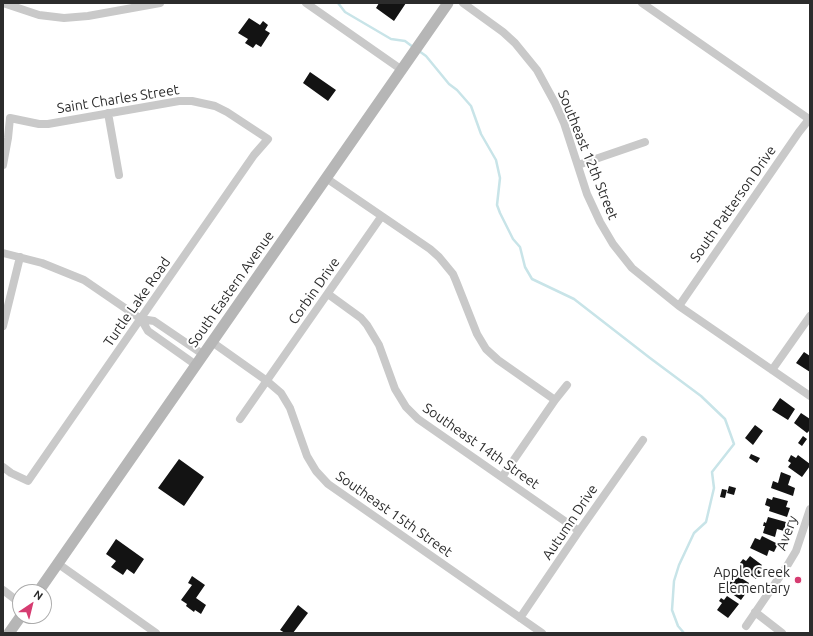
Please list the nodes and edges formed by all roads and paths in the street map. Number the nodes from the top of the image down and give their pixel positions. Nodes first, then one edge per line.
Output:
1 (4, 3) edge
2 (160, 3) edge
3 (306, 3) edge
4 (448, 3) edge
5 (463, 3) edge
6 (642, 3) edge
7 (402, 70) junction
8 (108, 113) junction
9 (810, 119) edge
10 (268, 139) joint
11 (645, 142) dead end
12 (3, 165) edge
13 (578, 165) junction
14 (119, 175) dead end
15 (326, 178) junction
16 (381, 217) junction
17 (3, 253) edge
18 (20, 257) junction
19 (328, 294) junction
20 (679, 306) junction
21 (810, 316) edge
22 (141, 318) junction
23 (3, 326) edge
24 (212, 342) junction
25 (204, 355) junction
26 (196, 365) junction
27 (772, 370) junction
28 (267, 381) junction
29 (567, 385) dead end
30 (810, 396) edge
31 (556, 400) junction
32 (240, 419) dead end
33 (642, 440) dead end
34 (3, 467) edge
35 (502, 477) junction
36 (810, 509) edge
37 (579, 530) junction
38 (57, 564) junction
39 (43, 584) edge
40 (3, 590) edge
41 (12, 597) edge
42 (755, 612) junction
43 (520, 618) junction
44 (16, 624) edge
45 (746, 626) dead end
46 (10, 633) edge
47 (156, 633) edge
48 (542, 633) edge
49 (782, 633) edge

1 - 2 street
3 - 7 street
4 - 7 main road, South Eastern Avenue
5 - 13 street, Southeast 12th Street
6 - 9 street
7 - 15 main road, South Eastern Avenue
8 - 10 street, Saint Charles Street
8 - 12 street, Saint Charles Street
8 - 14 street
9 - 20 street, South Patterson Drive
10 - 22 street, Turtle Lake Road
11 - 13 street
13 - 20 street, Southeast 12th Street
15 - 16 street
15 - 24 main road, South Eastern Avenue
16 - 19 street, Corbin Drive
16 - 31 street
17 - 18 street
18 - 22 street
18 - 23 street
19 - 28 street, Corbin Drive
19 - 35 street, Southeast 14th Street
20 - 27 street, Southeast 12th Street
21 - 27 street
22 - 25 street
22 - 26 street
22 - 34 street, Turtle Lake Road
24 - 25 main road, South Eastern Avenue
24 - 28 street, Southeast 15th Street
25 - 26 main road, South Eastern Avenue
26 - 38 main road, South Eastern Avenue
27 - 30 street, Southeast 12th Street
28 - 32 street, Corbin Drive
28 - 43 street, Southeast 15th Street
29 - 31 street
31 - 35 street
33 - 37 street, Autumn Drive
35 - 37 street, Southeast 14th Street
36 - 42 street, Avery
37 - 43 street, Autumn Drive
38 - 39 main road, South Eastern Avenue
38 - 47 street
40 - 41 street
42 - 45 street, Avery
42 - 49 street
43 - 48 street, Southeast 15th Street
44 - 46 main road

